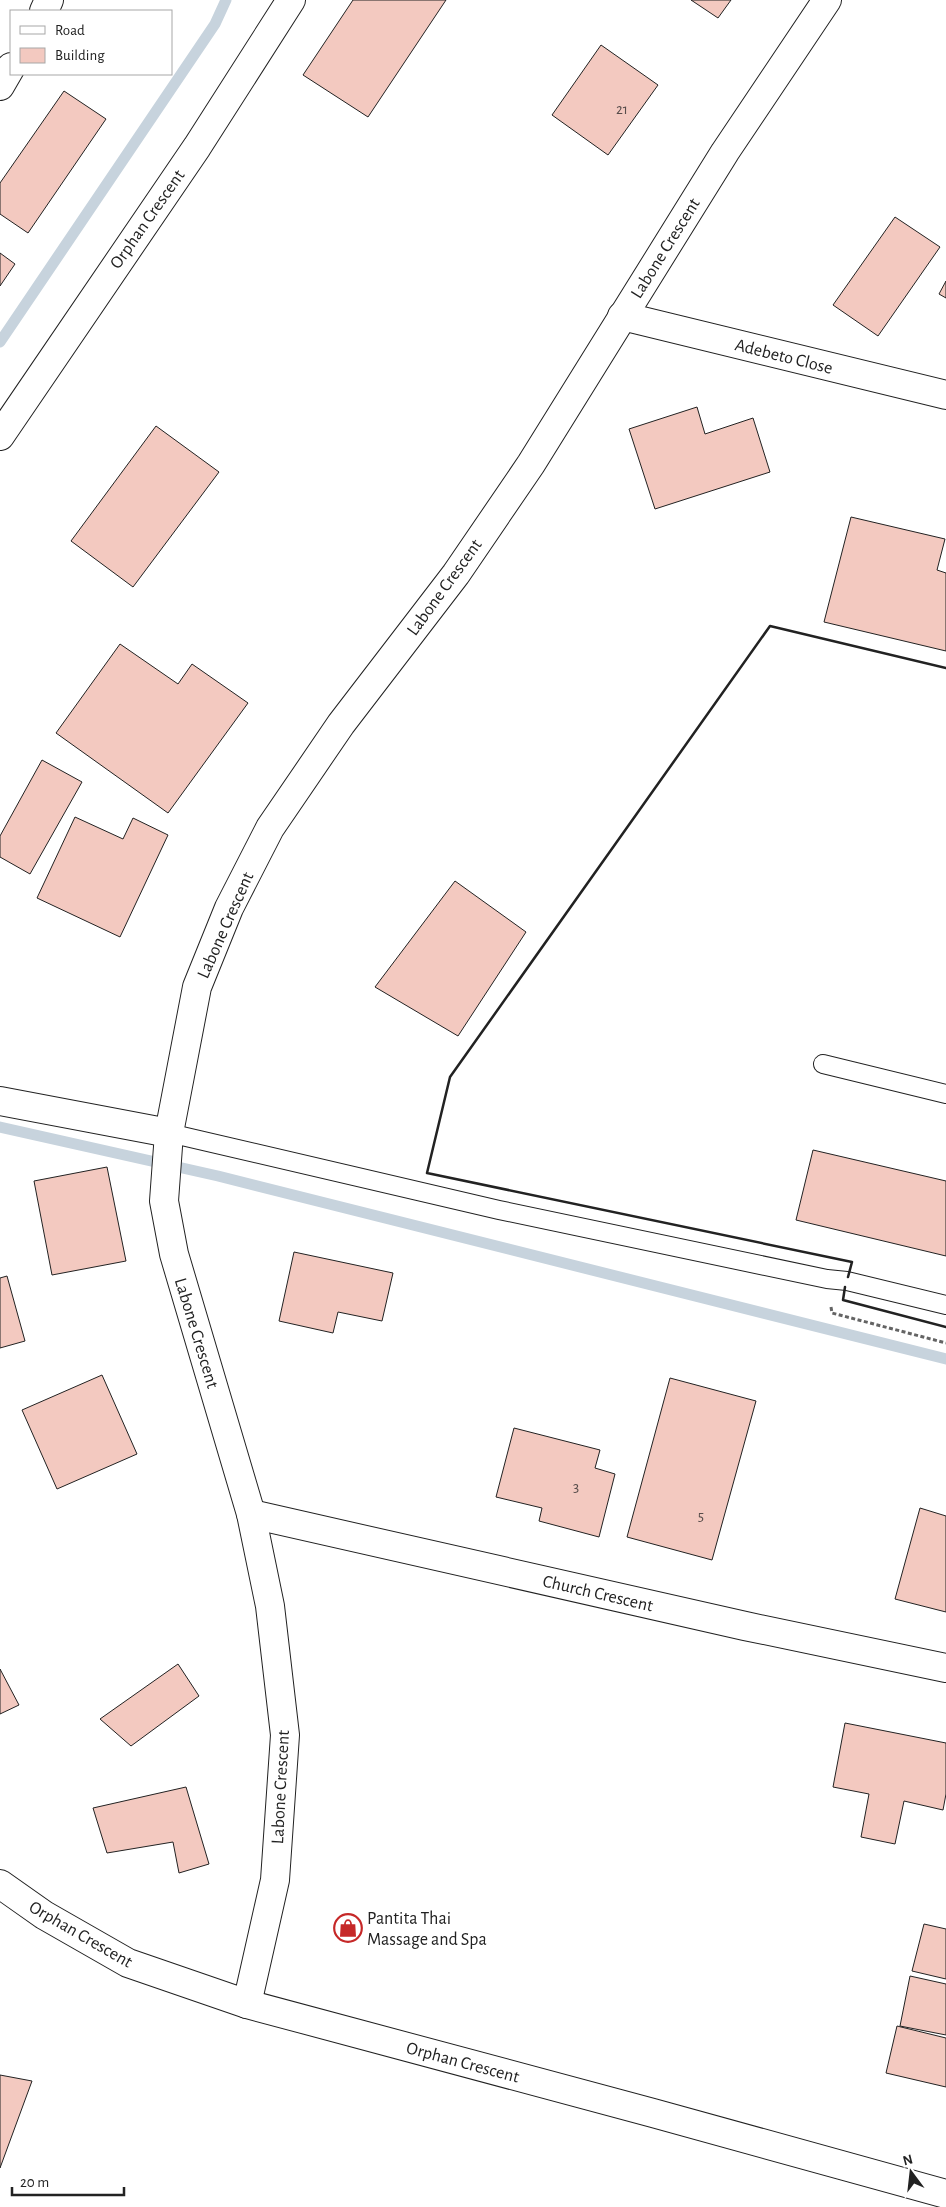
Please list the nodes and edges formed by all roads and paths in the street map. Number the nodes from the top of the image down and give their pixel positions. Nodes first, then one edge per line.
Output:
1 (291, 0) edge
2 (827, 0) edge
3 (10, 69) edge
4 (0, 86) edge
5 (622, 316) junction
6 (946, 395) edge
7 (0, 436) edge
8 (823, 1064) dead end
9 (946, 1094) edge
10 (0, 1101) edge
11 (169, 1133) junction
12 (827, 1279) junction
13 (946, 1305) edge
14 (946, 1343) edge
15 (251, 1514) junction
16 (946, 1668) edge
17 (0, 1884) edge
18 (247, 2004) junction
19 (946, 2194) edge

1 - 7 street, Orphan Crescent
2 - 5 street, Labone Crescent
3 - 4 street
5 - 6 street, Adebeto Close
5 - 11 street, Labone Crescent
8 - 9 lane
10 - 11 street
11 - 12 lane
11 - 15 street, Labone Crescent
12 - 13 lane
12 - 14 path
15 - 16 street, Church Crescent
15 - 18 street, Labone Crescent
17 - 18 street, Orphan Crescent
18 - 19 street, Orphan Crescent

